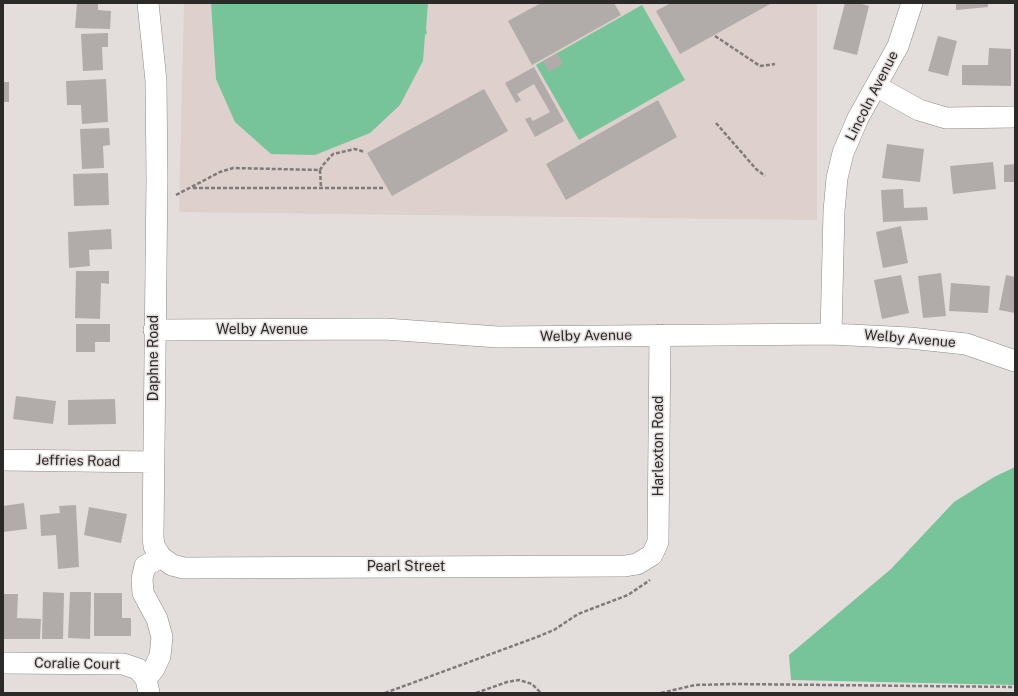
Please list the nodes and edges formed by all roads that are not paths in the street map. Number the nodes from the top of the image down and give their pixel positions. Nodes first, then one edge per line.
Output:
1 (148, 3) edge
2 (912, 3) edge
3 (876, 86) junction
4 (1015, 117) edge
5 (154, 330) junction
6 (831, 334) junction
7 (660, 335) junction
8 (1015, 361) edge
9 (3, 460) edge
10 (153, 462) junction
11 (652, 555) joint
12 (161, 557) junction
13 (3, 663) edge
14 (148, 686) edge

1 - 5 street, Daphne Road
2 - 3 street, Lincoln Avenue
3 - 4 street
3 - 6 street, Lincoln Avenue
5 - 7 street, Welby Avenue
5 - 10 street, Daphne Road
6 - 7 street, Welby Avenue
6 - 8 street, Welby Avenue
7 - 11 street, Harlexton Road
9 - 10 street, Jeffries Road
10 - 12 street, Daphne Road
11 - 12 street, Pearl Street
12 - 14 street
13 - 14 street, Coralie Court

